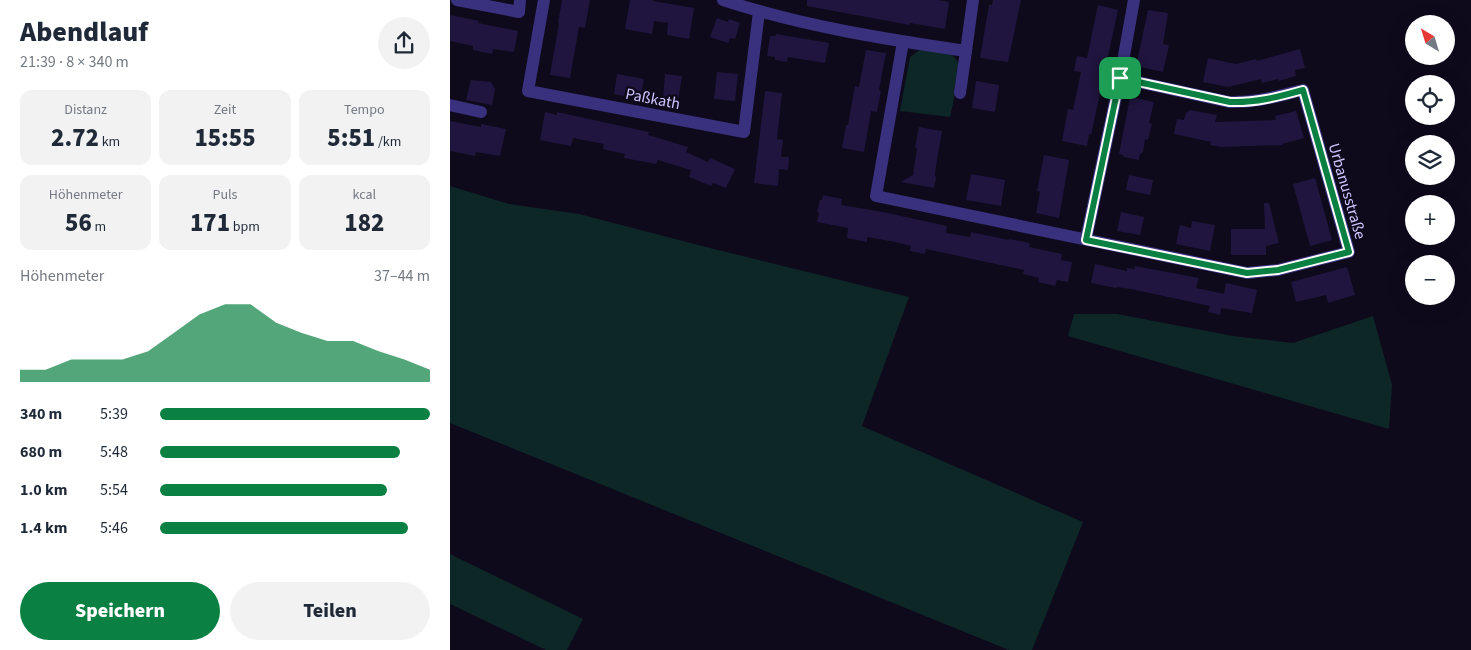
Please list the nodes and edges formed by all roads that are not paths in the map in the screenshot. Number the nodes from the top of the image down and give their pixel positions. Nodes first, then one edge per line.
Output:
1 (457, 0) edge
2 (520, 0) edge
3 (544, 0) edge
4 (723, 0) edge
5 (973, 0) edge
6 (1134, 0) edge
7 (759, 12) junction
8 (903, 42) junction
9 (966, 51) junction
10 (1120, 78) junction
11 (960, 93) dead end
12 (450, 105) edge
13 (482, 112) dead end
14 (1086, 240) junction

1 - 2 street
3 - 7 street, Paßkath
4 - 7 street
5 - 9 street
6 - 10 street
7 - 8 street
8 - 9 street
8 - 14 street, Urbanusstraße
9 - 11 street
10 - 14 street
10 - 14 street, Urbanusstraße
12 - 13 street

